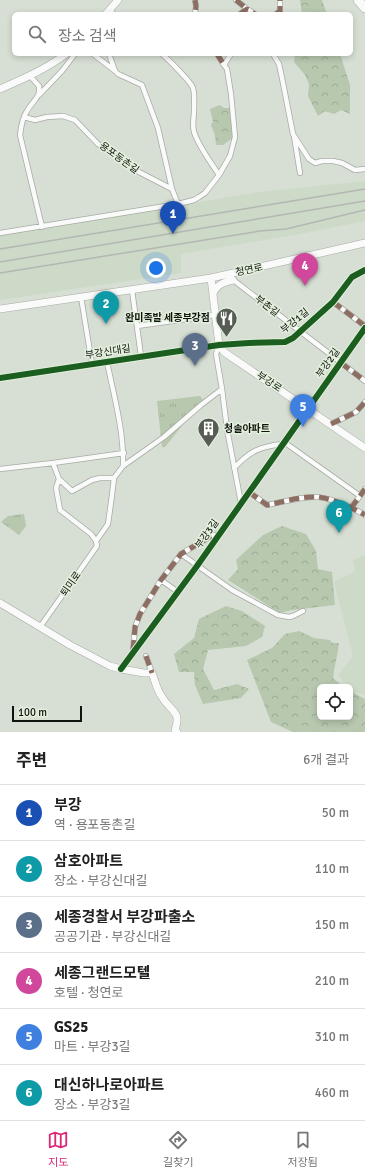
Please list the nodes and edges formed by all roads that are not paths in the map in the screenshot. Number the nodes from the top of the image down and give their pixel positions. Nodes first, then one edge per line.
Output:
1 (118, 0) edge
2 (195, 0) edge
3 (236, 0) edge
4 (280, 0) edge
5 (358, 0) edge
6 (365, 8) edge
7 (247, 9) junction
8 (111, 12) edge
9 (195, 12) edge
10 (243, 12) edge
11 (252, 12) edge
12 (279, 12) edge
13 (63, 56) edge
14 (73, 56) edge
15 (96, 56) edge
16 (110, 56) edge
17 (164, 56) edge
18 (219, 56) edge
19 (230, 56) edge
20 (274, 56) edge
21 (224, 65) junction
22 (115, 71) junction
23 (30, 76) junction
24 (0, 89) edge
25 (39, 95) junction
26 (24, 117) junction
27 (293, 134) junction
28 (365, 169) edge
29 (300, 173) dead end
30 (219, 175) junction
31 (172, 189) junction
32 (178, 204) junction
33 (42, 227) junction
34 (0, 233) edge
35 (365, 243) edge
36 (365, 270) edge
37 (225, 275) junction
38 (211, 278) junction
39 (233, 280) junction
40 (132, 290) junction
41 (212, 295) junction
42 (81, 297) junction
43 (333, 302) junction
44 (0, 309) edge
45 (215, 314) junction
46 (137, 326) junction
47 (365, 327) edge
48 (301, 331) junction
49 (219, 345) junction
50 (141, 356) junction
51 (107, 362) junction
52 (341, 363) junction
53 (92, 364) junction
54 (0, 378) edge
55 (365, 381) edge
56 (222, 389) junction
57 (365, 402) edge
58 (308, 409) junction
59 (330, 424) junction
60 (283, 443) junction
61 (365, 448) edge
62 (124, 452) junction
63 (53, 463) junction
64 (123, 466) junction
65 (234, 468) junction
66 (0, 470) edge
67 (114, 478) junction
68 (59, 479) junction
69 (365, 489) edge
70 (249, 492) junction
71 (360, 496) junction
72 (241, 503) junction
73 (351, 508) junction
74 (365, 515) edge
75 (220, 534) junction
76 (96, 541) junction
77 (181, 554) junction
78 (197, 566) junction
79 (161, 580) junction
80 (178, 592) junction
81 (0, 603) edge
82 (303, 611) dead end
83 (40, 627) junction
84 (133, 654) junction
85 (146, 656) dead end
86 (122, 669) junction
87 (152, 673) junction
88 (177, 732) edge

1 - 8 street
2 - 9 street
3 - 7 street
4 - 12 street
5 - 6 highway
7 - 10 street
7 - 11 street
13 - 23 street
14 - 25 street
15 - 22 street
16 - 22 street
17 - 30 street
18 - 21 street
19 - 21 street
20 - 27 street
21 - 30 street
22 - 31 street
23 - 24 street
23 - 25 street
25 - 26 street
26 - 31 street, 용포동촌길
26 - 33 street
27 - 28 street
27 - 29 street
30 - 32 street
31 - 32 street
32 - 33 street
33 - 34 street
35 - 37 street, 청연로
36 - 43 street, 부강1길
37 - 38 street, 청연로
37 - 39 street, 부촌길
38 - 40 street, 청연로
38 - 41 street
39 - 41 street
39 - 48 street, 부촌길
40 - 42 street, 청연로
40 - 46 street
41 - 45 street
42 - 44 street, 청연로
42 - 53 street, 부강신대길
43 - 47 street
43 - 48 street, 부강1길
45 - 46 street
45 - 49 street
46 - 50 street
47 - 52 street, 부강2길
48 - 49 street, 부강1길
48 - 52 street, 부촌길
49 - 50 street, 부강신대길
49 - 56 street
49 - 58 street, 부강로
50 - 51 street, 부강신대길
51 - 53 street, 부강신대길
51 - 62 street, 부강신대길
52 - 55 street, 부촌길
52 - 58 street, 부강2길
53 - 54 street, 부강신대길
56 - 64 street
56 - 65 street
57 - 59 street
58 - 59 street, 부강로
58 - 60 street, 부강3길
59 - 61 street, 부강로
60 - 65 street
60 - 70 street, 부강3길
60 - 71 street
62 - 63 street
62 - 64 street, 부강신대길
63 - 66 street
63 - 68 street
64 - 67 street, 퇴미로
65 - 72 street
67 - 68 street
67 - 76 street, 퇴미로
68 - 76 street
69 - 71 street
70 - 72 street, 부강3길
70 - 73 street
71 - 73 street
72 - 75 street, 부강3길
73 - 74 street
75 - 77 street, 부강3길
75 - 78 street, 부강3길
76 - 83 street, 퇴미로
77 - 78 street, 부강3길
77 - 79 street, 부강3길
78 - 80 street, 부강3길
78 - 82 street, 부강3길
79 - 80 street
79 - 84 street, 부강3길
80 - 84 street, 부강3길
81 - 83 street
83 - 86 street
84 - 86 street, 부강3길
85 - 87 street
86 - 87 street
87 - 88 street

